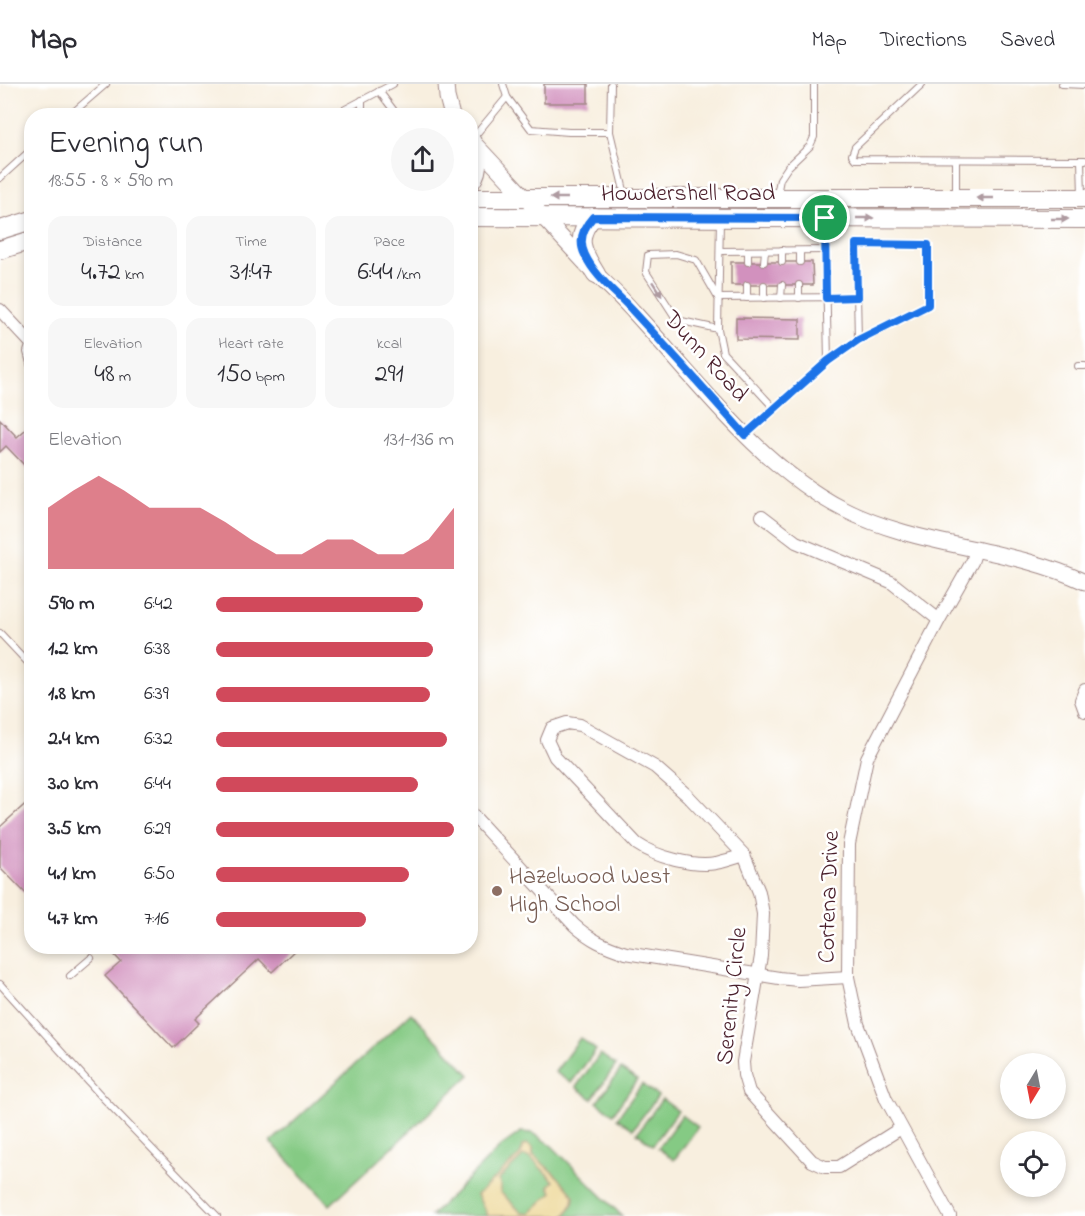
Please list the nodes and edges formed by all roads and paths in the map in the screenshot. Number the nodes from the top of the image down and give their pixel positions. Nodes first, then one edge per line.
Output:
1 (106, 84) edge
2 (393, 84) edge
3 (446, 84) edge
4 (503, 84) edge
5 (611, 84) edge
6 (814, 84) edge
7 (922, 84) edge
8 (1062, 84) edge
9 (1085, 85) edge
10 (380, 91) junction
11 (507, 98) junction
12 (362, 100) junction
13 (78, 108) edge
14 (347, 108) edge
15 (363, 108) edge
16 (392, 108) edge
17 (450, 108) edge
18 (478, 132) edge
19 (610, 132) junction
20 (478, 148) edge
21 (24, 156) edge
22 (956, 160) junction
23 (1083, 160) edge
24 (0, 178) edge
25 (478, 198) edge
26 (525, 198) junction
27 (626, 198) junction
28 (776, 198) junction
29 (956, 198) junction
30 (1084, 198) edge
31 (478, 217) edge
32 (544, 217) junction
33 (593, 217) junction
34 (720, 218) junction
35 (825, 218) junction
36 (1085, 219) edge
37 (24, 222) edge
38 (0, 230) edge
39 (24, 242) edge
40 (0, 250) edge
41 (720, 250) junction
42 (782, 250) junction
43 (825, 250) junction
44 (748, 251) junction
45 (765, 251) junction
46 (800, 251) junction
47 (748, 262) dead end
48 (764, 262) dead end
49 (782, 262) dead end
50 (800, 262) dead end
51 (596, 274) junction
52 (747, 285) dead end
53 (764, 285) dead end
54 (782, 285) dead end
55 (799, 285) dead end
56 (718, 297) junction
57 (857, 297) junction
58 (747, 298) junction
59 (764, 298) junction
60 (782, 298) junction
61 (799, 298) junction
62 (826, 298) junction
63 (0, 310) edge
64 (718, 329) junction
65 (24, 336) edge
66 (858, 340) junction
67 (828, 361) junction
68 (774, 408) junction
69 (745, 435) junction
70 (762, 516) dead end
71 (976, 550) junction
72 (1085, 582) edge
73 (939, 620) junction
74 (0, 633) edge
75 (24, 658) edge
76 (1085, 690) edge
77 (1085, 711) edge
78 (478, 821) edge
79 (744, 855) junction
80 (91, 958) dead end
81 (757, 975) junction
82 (70, 976) dead end
83 (848, 977) junction
84 (0, 984) edge
85 (901, 1128) junction
86 (217, 1216) edge
87 (950, 1216) edge

1 - 13 lane
2 - 10 lane
3 - 17 street
4 - 11 lane
5 - 19 lane
6 - 28 lane
7 - 22 lane
8 - 9 lane
10 - 12 lane
10 - 16 lane
11 - 18 lane
11 - 19 lane
12 - 14 lane
12 - 15 lane
19 - 27 lane
20 - 26 street, Dunn Road
21 - 24 lane
22 - 23 lane
22 - 29 lane
23 - 30 lane
25 - 26 main road, Howdershell Road
27 -> 26 main road, Howdershell Road
26 - 32 street, Dunn Road
27 - 28 main road, Howdershell Road
28 - 29 main road, Howdershell Road
30 -> 29 main road, Howdershell Road
31 - 32 main road, Howdershell Road
32 - 33 main road, Howdershell Road
32 - 51 street, Dunn Road
33 - 34 main road, Howdershell Road
33 - 51 main road
34 - 35 main road, Howdershell Road
34 - 41 lane
35 -> 36 main road, Howdershell Road
35 - 43 lane
37 - 38 main road
39 - 40 main road
41 - 44 lane
41 - 56 lane
42 - 45 lane
42 - 46 lane
42 - 49 lane
43 - 46 lane
43 - 62 lane
44 - 45 lane
44 - 47 lane
45 - 48 lane
46 - 50 lane
51 - 69 street, Dunn Road
52 - 58 lane
53 - 59 lane
54 - 60 lane
55 - 61 lane
56 - 58 lane
56 - 64 lane
56 -> 64 lane
57 - 62 lane
57 - 66 lane
57 - 66 lane
58 - 59 lane
59 - 60 lane
60 - 61 lane
61 - 62 lane
62 - 67 lane
63 - 65 street
64 - 68 lane
66 - 67 lane
67 - 68 lane
68 - 69 lane
69 - 71 street, Dunn Road
70 - 73 street
71 - 72 street, Dunn Road
71 - 73 street, Cortena Drive
73 - 83 street, Cortena Drive
74 - 75 lane
76 - 77 street
78 - 81 street
79 - 79 street, Serenity Circle
79 - 81 street, Serenity Circle
80 - 82 lane
81 - 83 street
81 - 85 street, Serenity Circle
83 - 85 street, Cortena Drive
84 - 86 lane
85 - 87 street, Cortena Drive

